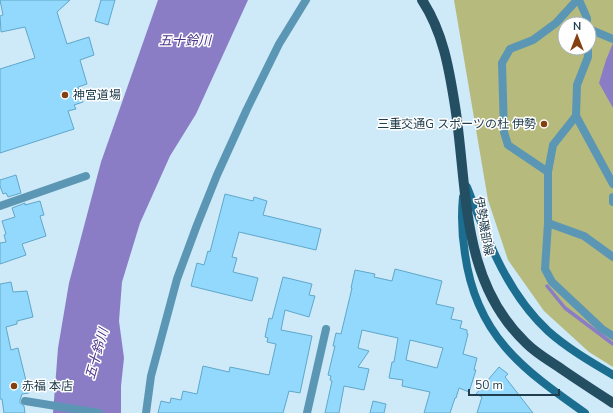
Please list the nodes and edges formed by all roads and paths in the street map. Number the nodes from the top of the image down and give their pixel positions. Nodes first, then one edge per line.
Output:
1 (306, 0) edge
2 (422, 0) edge
3 (578, 0) edge
4 (586, 16) edge
5 (597, 32) edge
6 (613, 39) edge
7 (588, 56) edge
8 (576, 116) junction
9 (548, 172) junction
10 (86, 176) dead end
11 (464, 180) junction
12 (613, 184) edge
13 (613, 197) edge
14 (613, 202) edge
15 (0, 206) edge
16 (548, 223) junction
17 (613, 258) edge
18 (326, 330) dead end
19 (613, 336) edge
20 (613, 375) edge
21 (25, 401) dead end
22 (613, 403) edge
23 (99, 413) edge
24 (146, 413) edge
25 (307, 413) edge
26 (585, 413) edge

1 - 24 street
2 - 11 main road, 伊勢磯部線
3 - 4 street
3 - 9 street
5 - 6 street
7 - 8 street
8 - 9 street
8 - 12 street
9 - 16 street
10 - 15 street
11 - 20 street
11 - 22 main road, 伊勢磯部線
11 - 26 street
13 - 14 street
16 - 17 street
16 - 19 street
18 - 25 street
21 - 23 street

